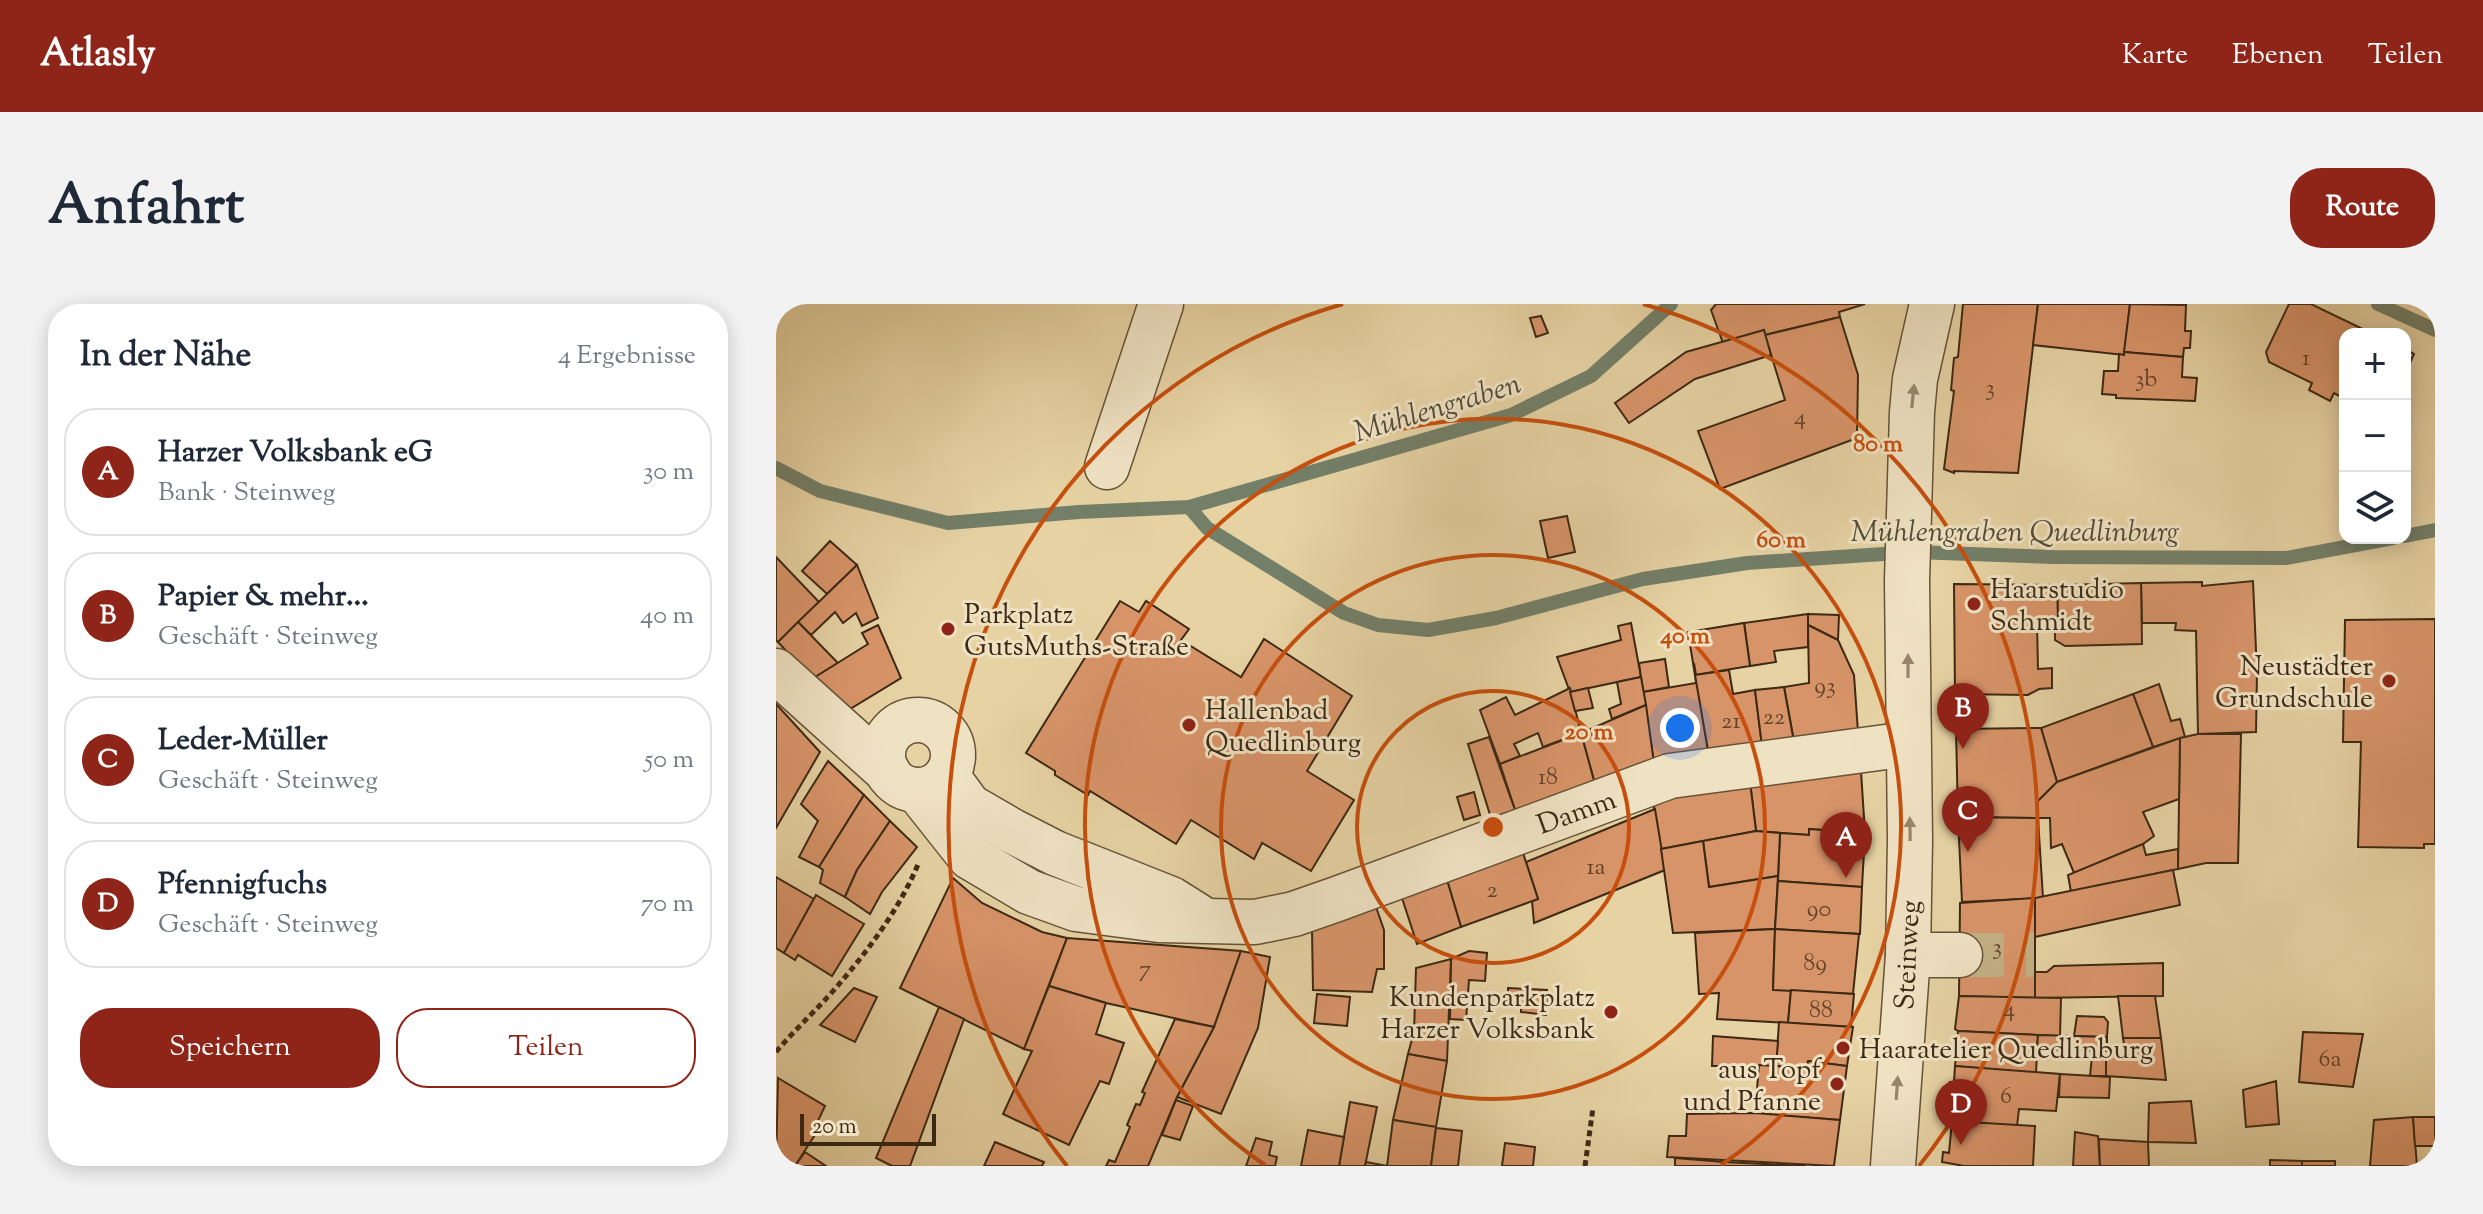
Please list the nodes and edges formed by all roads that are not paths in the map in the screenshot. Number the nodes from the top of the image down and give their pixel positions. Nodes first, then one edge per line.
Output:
1 (1161, 304) edge
2 (1932, 304) edge
3 (1107, 467) dead end
4 (776, 671) edge
5 (1908, 744) junction
6 (1908, 955) junction
7 (1960, 955) tunnel mouth
8 (1893, 1166) edge

1 - 3 street
5 -> 2 street, Steinweg
4 - 5 street, Damm
6 -> 5 street, Steinweg
6 - 7 street
8 -> 6 street, Steinweg

